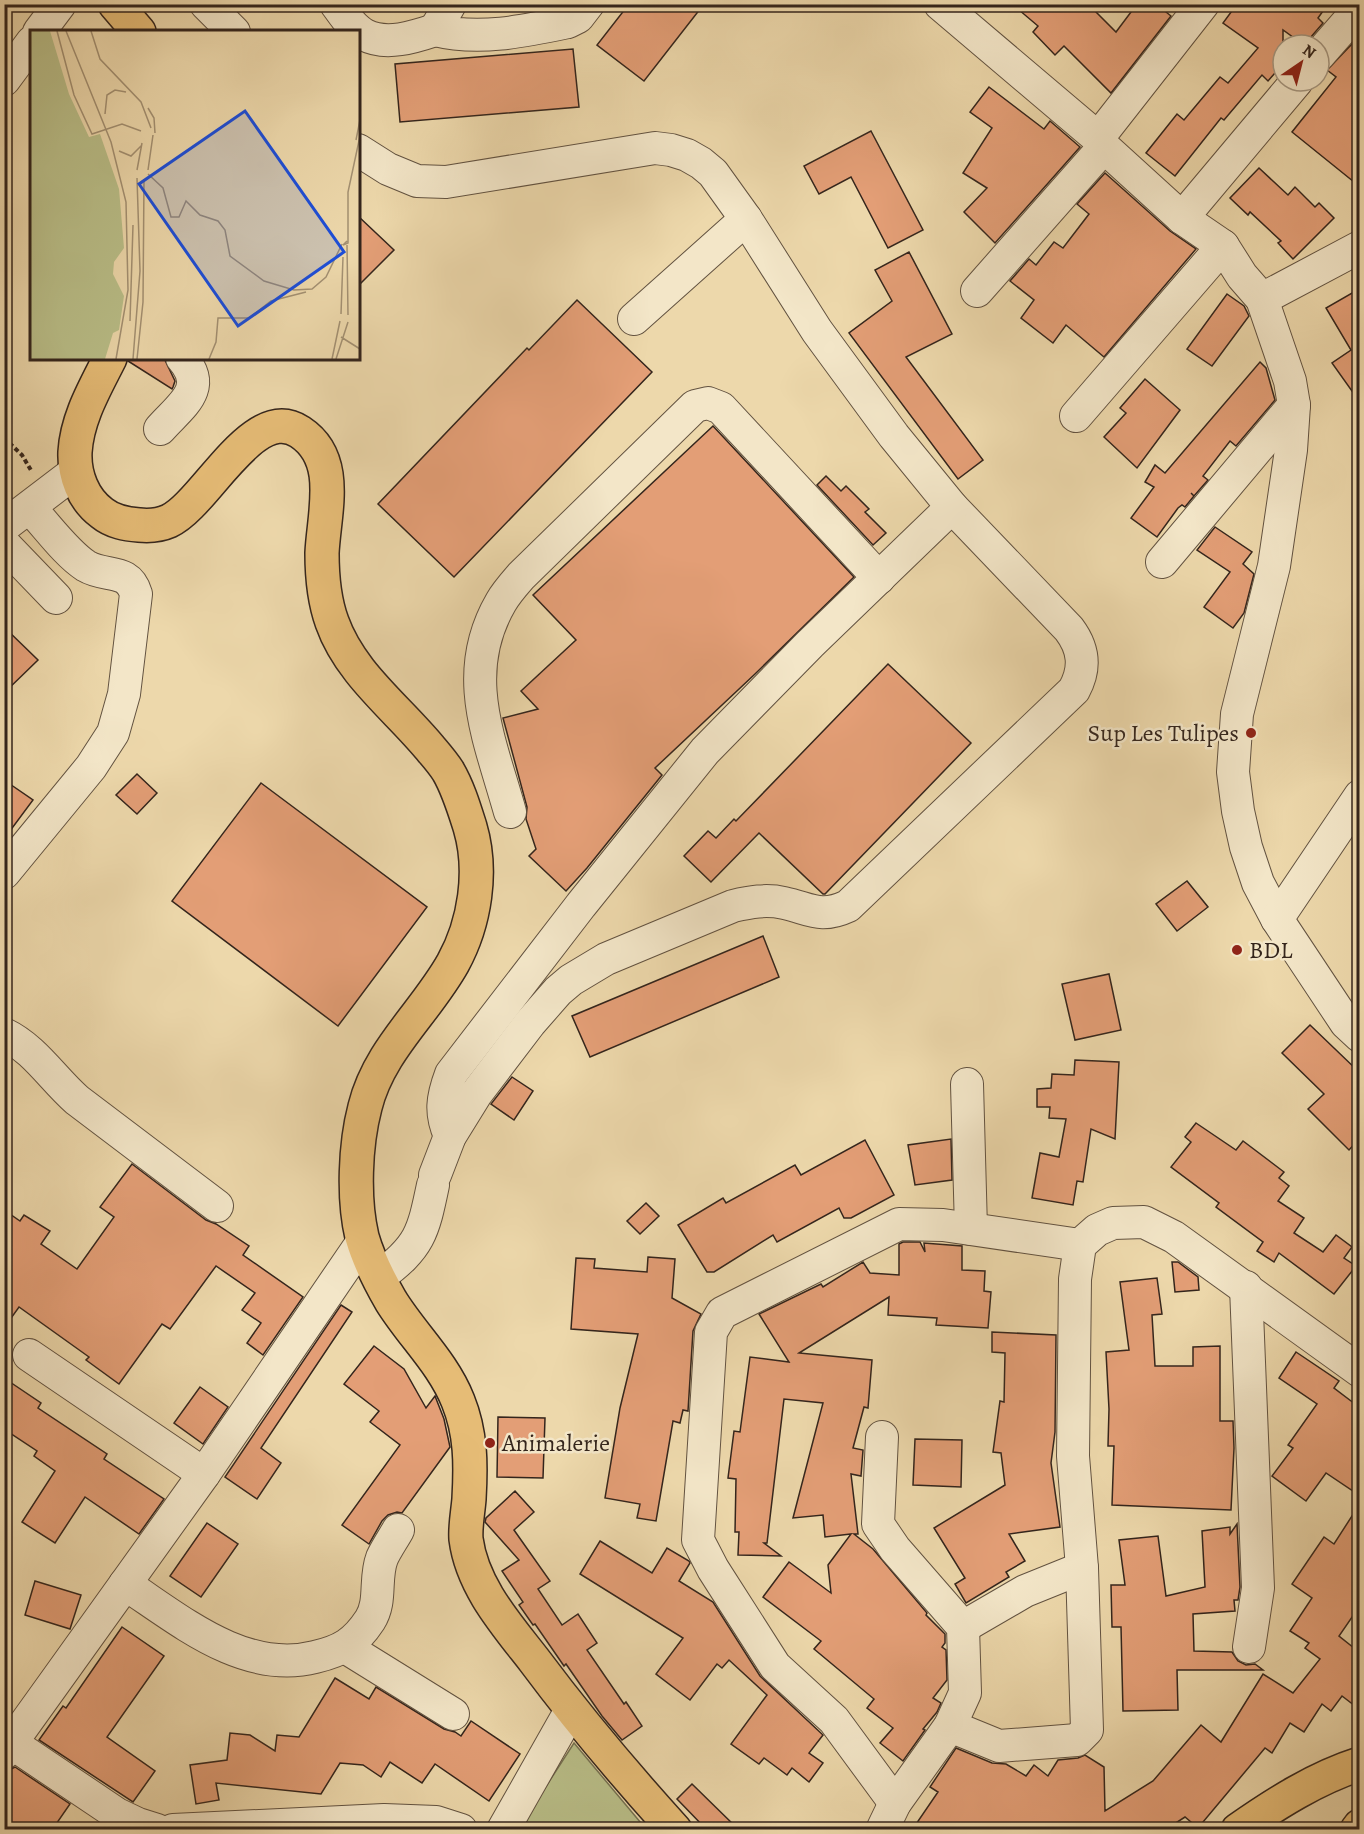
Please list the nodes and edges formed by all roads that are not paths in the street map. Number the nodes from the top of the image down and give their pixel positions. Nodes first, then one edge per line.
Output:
1 (60, 4) edge
2 (116, 4) edge
3 (142, 4) edge
4 (206, 4) edge
5 (336, 4) edge
6 (588, 4) edge
7 (940, 4) edge
8 (1203, 4) edge
9 (1351, 14) edge
10 (442, 17) edge
11 (40, 30) edge
12 (137, 30) edge
13 (147, 30) edge
14 (232, 30) edge
15 (356, 30) edge
16 (1331, 40) edge
17 (30, 45) edge
18 (362, 45) edge
19 (4, 80) edge
20 (1287, 93) edge
21 (1101, 143) junction
22 (360, 151) edge
23 (1182, 218) junction
24 (746, 219) junction
25 (1223, 246) junction
26 (1359, 247) edge
27 (977, 291) dead end
28 (1262, 298) junction
29 (634, 319) dead end
30 (109, 360) edge
31 (184, 360) edge
32 (1294, 405) junction
33 (1076, 416) dead end
34 (160, 429) dead end
35 (75, 472) junction
36 (38, 502) junction
37 (952, 507) junction
38 (4, 526) edge
39 (4, 544) edge
40 (1162, 562) dead end
41 (879, 578) junction
42 (56, 598) dead end
43 (1359, 796) edge
44 (510, 812) dead end
45 (4, 873) edge
46 (1277, 919) junction
47 (4, 1034) edge
48 (1359, 1036) edge
49 (967, 1084) dead end
50 (450, 1136) junction
51 (217, 1206) dead end
52 (971, 1229) junction
53 (363, 1241) junction
54 (1080, 1245) junction
55 (379, 1277) junction
56 (1246, 1287) junction
57 (29, 1355) dead end
58 (1359, 1371) edge
59 (882, 1437) dead end
60 (204, 1474) junction
61 (398, 1530) dead end
62 (1082, 1568) junction
63 (125, 1584) junction
64 (963, 1627) junction
65 (345, 1647) junction
66 (1250, 1647) dead end
67 (571, 1710) junction
68 (453, 1714) dead end
69 (950, 1726) junction
70 (7, 1745) edge
71 (1359, 1764) edge
72 (889, 1816) edge
73 (443, 1827) edge
74 (157, 1830) edge
75 (173, 1830) edge
76 (503, 1830) edge
77 (675, 1830) edge
78 (1238, 1830) edge

1 - 11 street
2 - 12 main road
3 - 13 main road
4 - 14 street
5 - 15 street
6 - 10 street
7 - 21 street
8 - 21 street
9 - 16 street
10 - 18 street
17 - 19 street
20 - 23 street
21 - 23 street
21 - 27 street
22 - 24 street
23 - 25 street
24 - 29 street
24 - 37 street
25 - 28 street
25 - 33 street
26 - 28 street
28 - 32 street
30 - 35 main road
31 - 34 street
32 - 40 street
32 - 46 street
35 - 36 street
35 - 53 main road
36 - 38 street
36 - 45 street
37 - 41 street
37 - 50 street
39 - 42 street
41 - 44 street
41 - 50 street
43 - 46 street
46 - 48 street
47 - 51 street
49 - 52 street
50 - 55 street
52 - 54 street
52 - 72 street
53 - 55 main road
53 - 60 street
54 - 56 street
54 - 62 street
55 - 67 main road
56 - 58 street
56 - 66 street
57 - 60 street
59 - 64 street
60 - 63 street
61 - 65 street
62 - 64 street
62 - 69 street
63 - 65 street
63 - 70 street
64 - 69 street
65 - 68 street
67 - 76 street
67 - 77 main road
69 - 72 street
70 - 74 street
71 - 78 main road
73 - 75 street

